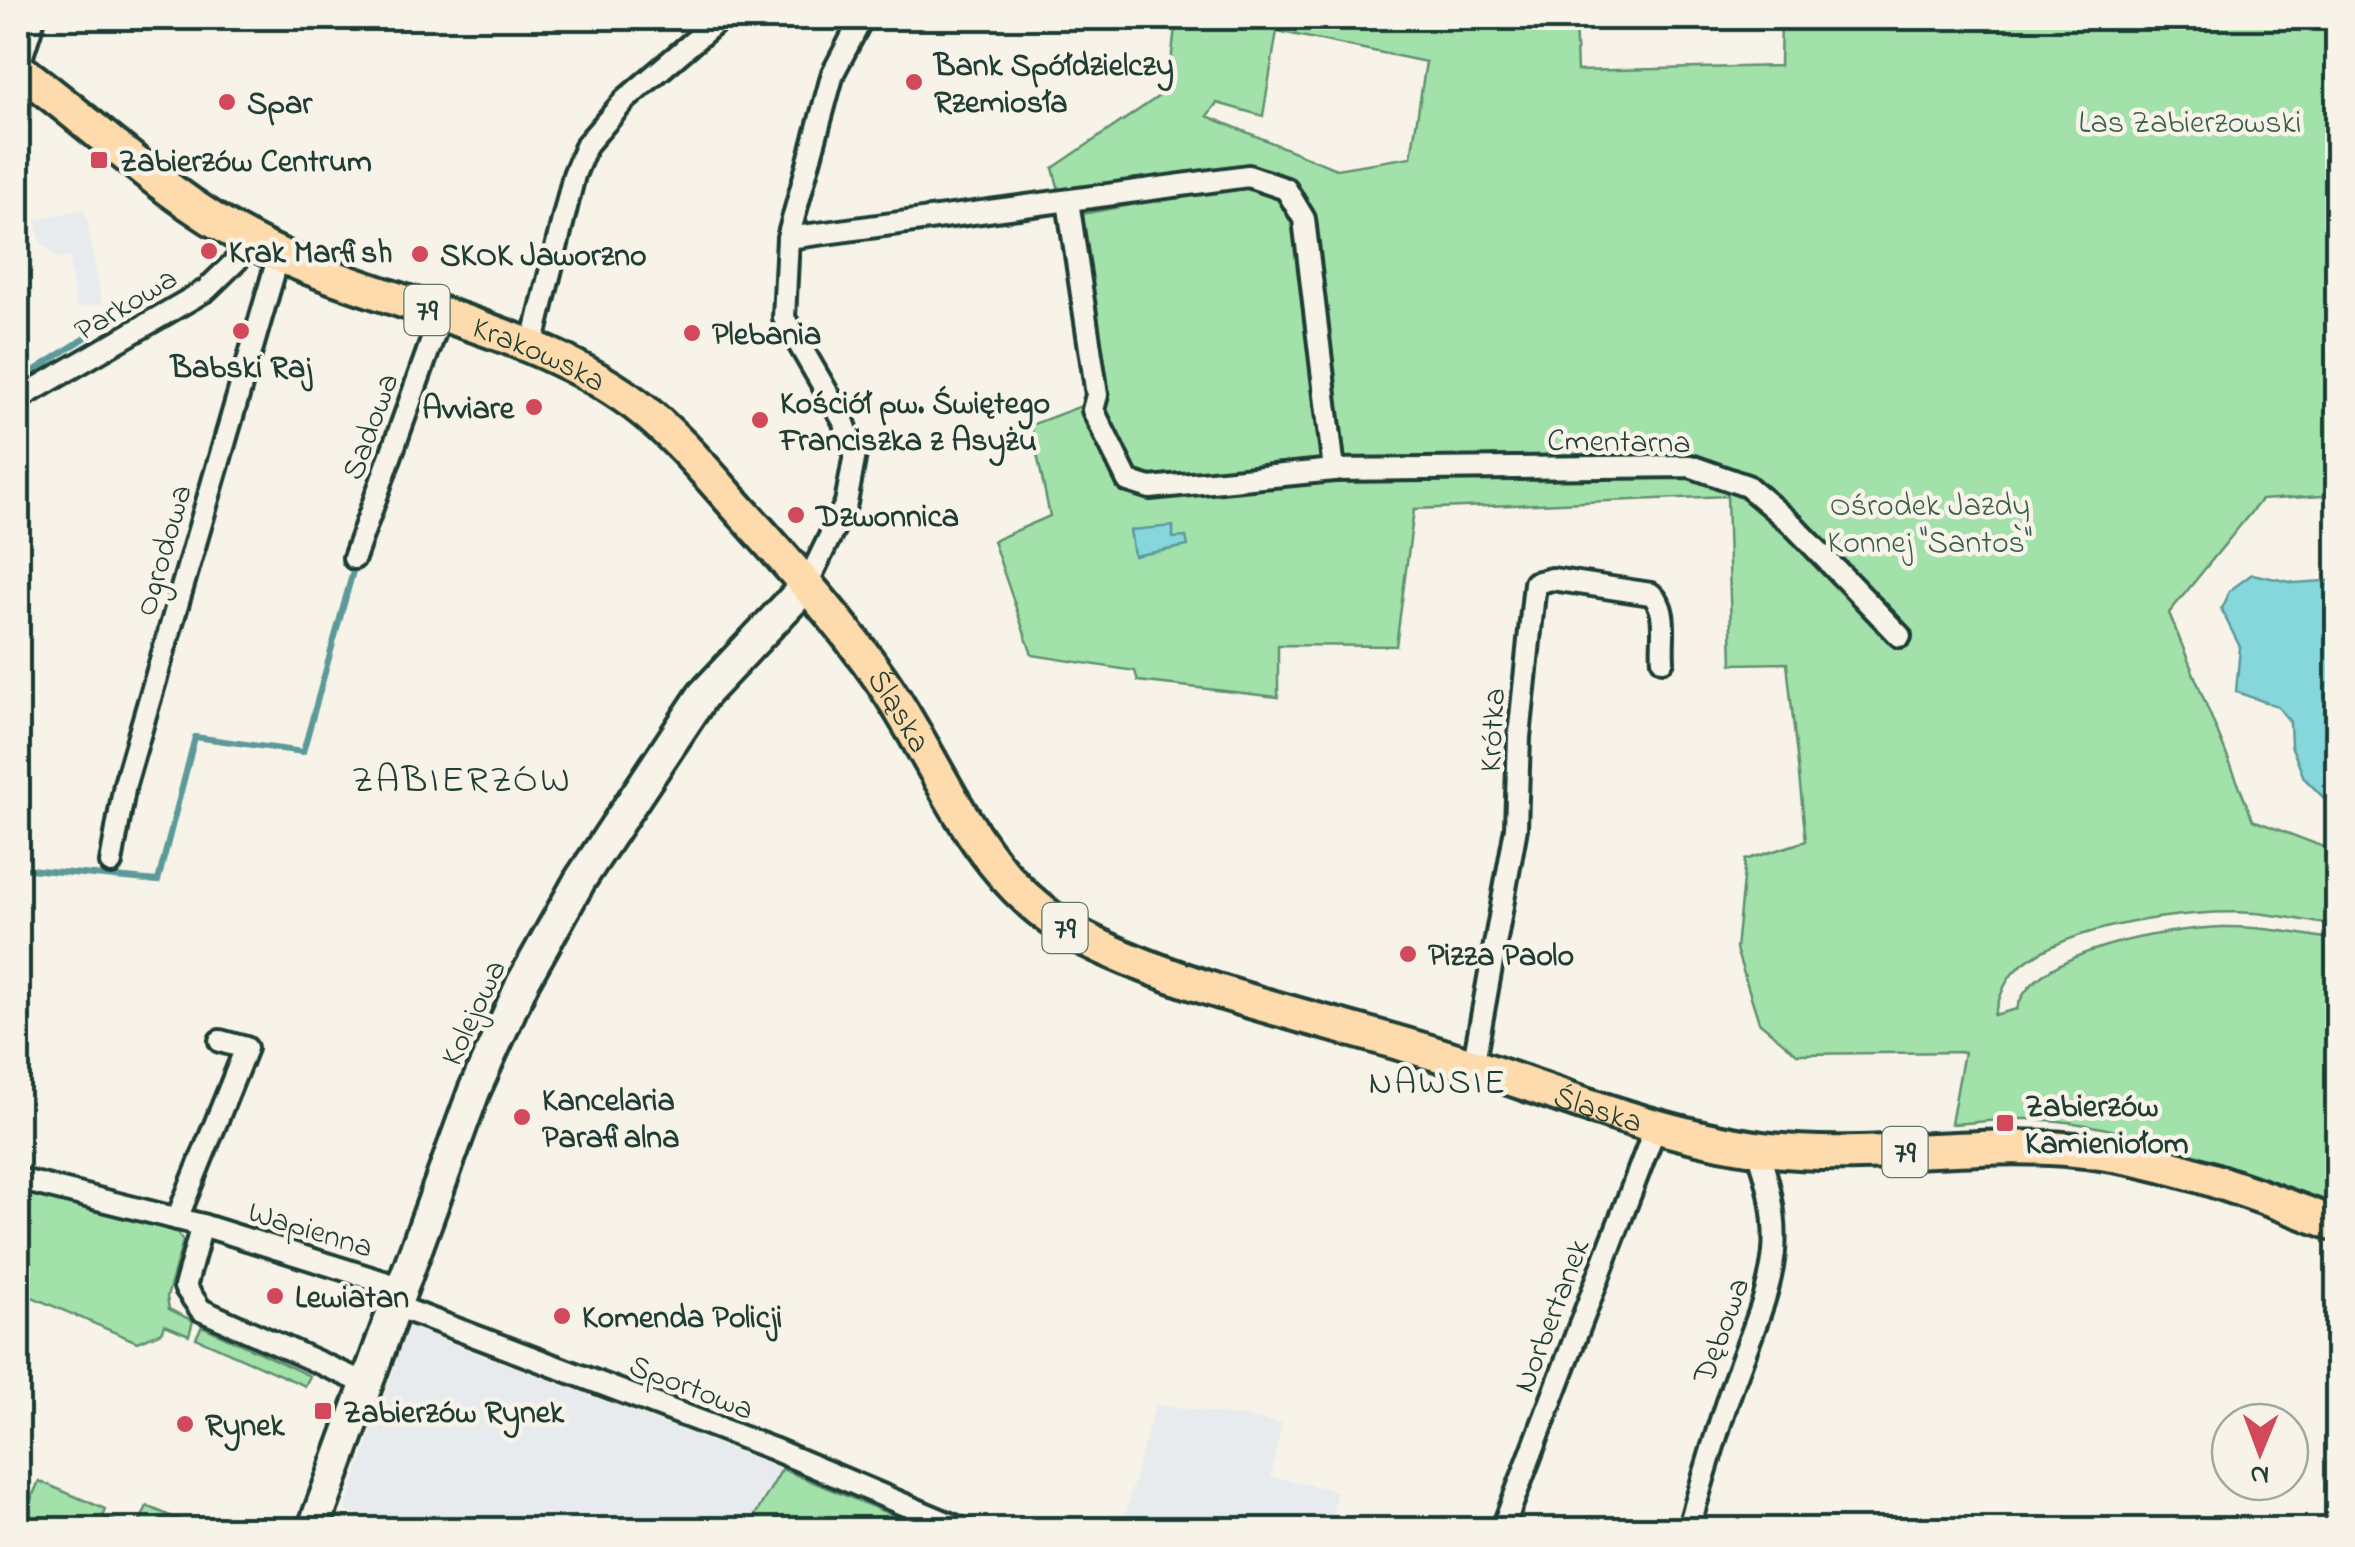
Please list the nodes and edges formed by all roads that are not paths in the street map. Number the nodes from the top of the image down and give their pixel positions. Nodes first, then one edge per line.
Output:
1 (34, 18) edge
2 (720, 18) edge
3 (862, 18) edge
4 (18, 68) edge
5 (1068, 201) junction
6 (788, 238) junction
7 (246, 239) junction
8 (279, 255) junction
9 (441, 315) junction
10 (531, 350) junction
11 (18, 400) edge
12 (1334, 470) junction
13 (354, 558) dead end
14 (806, 586) junction
15 (1900, 636) dead end
16 (1663, 660) dead end
17 (111, 863) dead end
18 (220, 1041) dead end
19 (1473, 1067) junction
20 (1657, 1124) junction
21 (1757, 1148) junction
22 (18, 1179) edge
23 (178, 1218) junction
24 (202, 1225) junction
25 (2338, 1225) edge
26 (400, 1297) junction
27 (368, 1384) junction
28 (313, 1530) edge
29 (964, 1530) edge
30 (1502, 1530) edge
31 (1688, 1530) edge

1 - 4 street
2 - 10 street
3 - 6 street
4 - 7 main road, Krakowska / 79
5 - 6 street
5 - 12 street, Cmentarna
5 - 12 street
6 - 14 street
7 - 8 main road, Krakowska / 79
7 - 11 street, Parkowa
8 - 9 main road, Krakowska / 79
8 - 17 street, Ogrodowa
9 - 10 main road, Krakowska / 79
9 - 13 street, Sadowa
10 - 14 main road, Krakowska / 79
12 - 15 street, Cmentarna
14 - 19 main road, Śląska / 79
14 - 26 street, Kolejowa
16 - 19 street, Krótka
18 - 23 street
19 - 20 main road, Śląska / 79
20 - 21 main road, Śląska / 79
20 - 30 street, Norbertanek
21 - 25 main road, Śląska / 79
21 - 31 street, Dębowa
22 - 23 street, Wapienna
23 - 24 street, Wapienna
24 - 26 street, Wapienna
24 - 27 street, Wapienna
26 - 27 street, Kolejowa
26 - 29 street, Sportowa
27 - 28 street, Kolejowa

